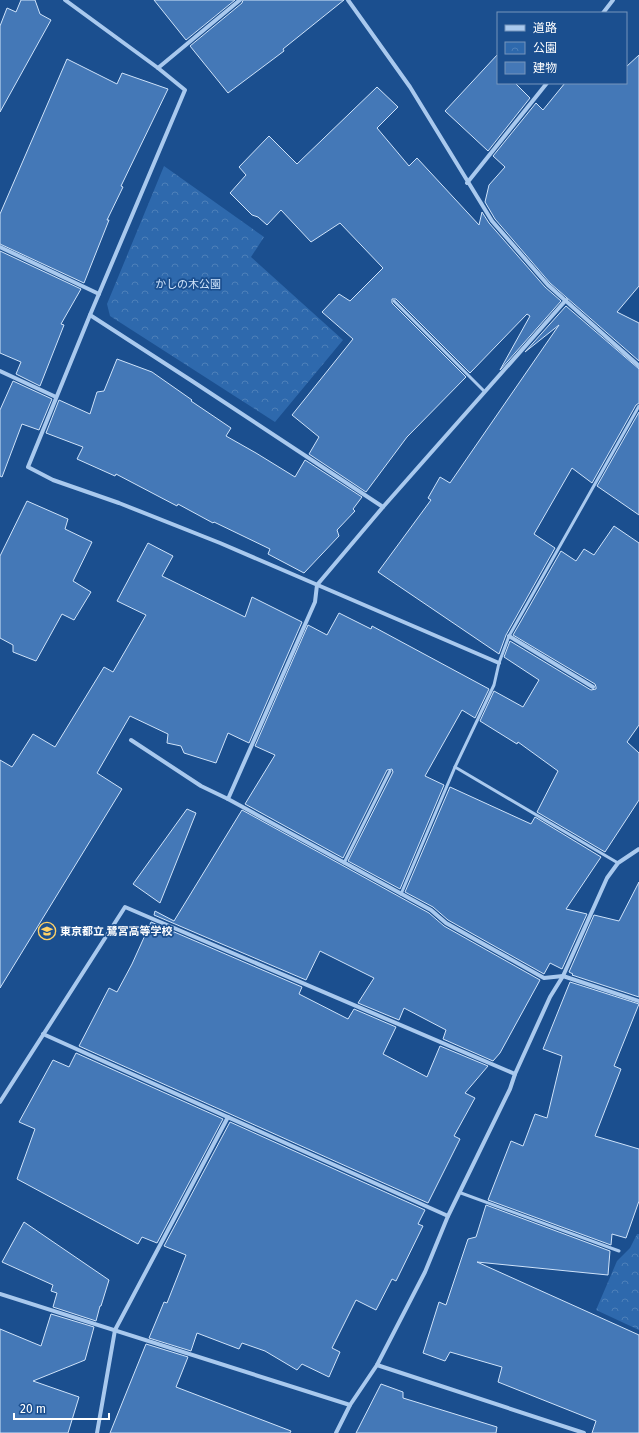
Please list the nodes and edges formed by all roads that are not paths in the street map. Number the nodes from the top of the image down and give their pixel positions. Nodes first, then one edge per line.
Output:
1 (65, 0) edge
2 (232, 0) edge
3 (240, 0) edge
4 (348, 0) edge
5 (613, 0) edge
6 (234, 4) junction
7 (604, 12) edge
8 (158, 68) junction
9 (546, 84) edge
10 (467, 183) junction
11 (0, 247) edge
12 (99, 294) junction
13 (566, 300) junction
14 (394, 301) dead end
15 (90, 315) junction
16 (639, 366) edge
17 (0, 371) edge
18 (484, 392) junction
19 (56, 397) junction
20 (639, 406) edge
21 (383, 507) junction
22 (317, 585) junction
23 (509, 636) junction
24 (499, 662) junction
25 (593, 687) dead end
26 (131, 740) dead end
27 (455, 766) junction
28 (390, 771) dead end
29 (228, 799) junction
30 (639, 849) edge
31 (344, 862) junction
32 (618, 863) junction
33 (401, 894) junction
34 (563, 976) junction
35 (639, 1001) edge
36 (43, 1034) junction
37 (515, 1074) junction
38 (0, 1102) edge
39 (228, 1117) junction
40 (461, 1193) junction
41 (448, 1216) junction
42 (619, 1251) dead end
43 (0, 1294) edge
44 (115, 1330) junction
45 (377, 1365) junction
46 (350, 1405) junction
47 (97, 1433) edge
48 (336, 1433) edge
49 (584, 1433) edge

1 - 8 street
2 - 6 street
3 - 6 street
4 - 10 street
5 - 7 street
6 - 8 street
8 - 12 street
9 - 10 street
10 - 13 street
11 - 12 street
12 - 15 street
13 - 16 street
13 - 18 street
14 - 18 lane
15 - 19 street
15 - 21 street
17 - 19 street
18 - 21 street
19 - 22 street
20 - 23 lane
21 - 22 street
22 - 24 street
22 - 29 street
23 - 24 lane
23 - 25 street
24 - 27 lane
26 - 29 street
27 - 32 lane
27 - 33 lane
28 - 31 lane
29 - 31 street
30 - 32 street
31 - 33 street
32 - 34 street
33 - 34 street
34 - 35 street
34 - 37 street
36 - 37 street
36 - 38 street
36 - 39 street
37 - 40 street
39 - 41 street
39 - 44 street
40 - 41 street
40 - 42 lane
41 - 45 street
43 - 44 street
44 - 46 street
44 - 47 street
45 - 46 street
45 - 49 street
46 - 48 street

